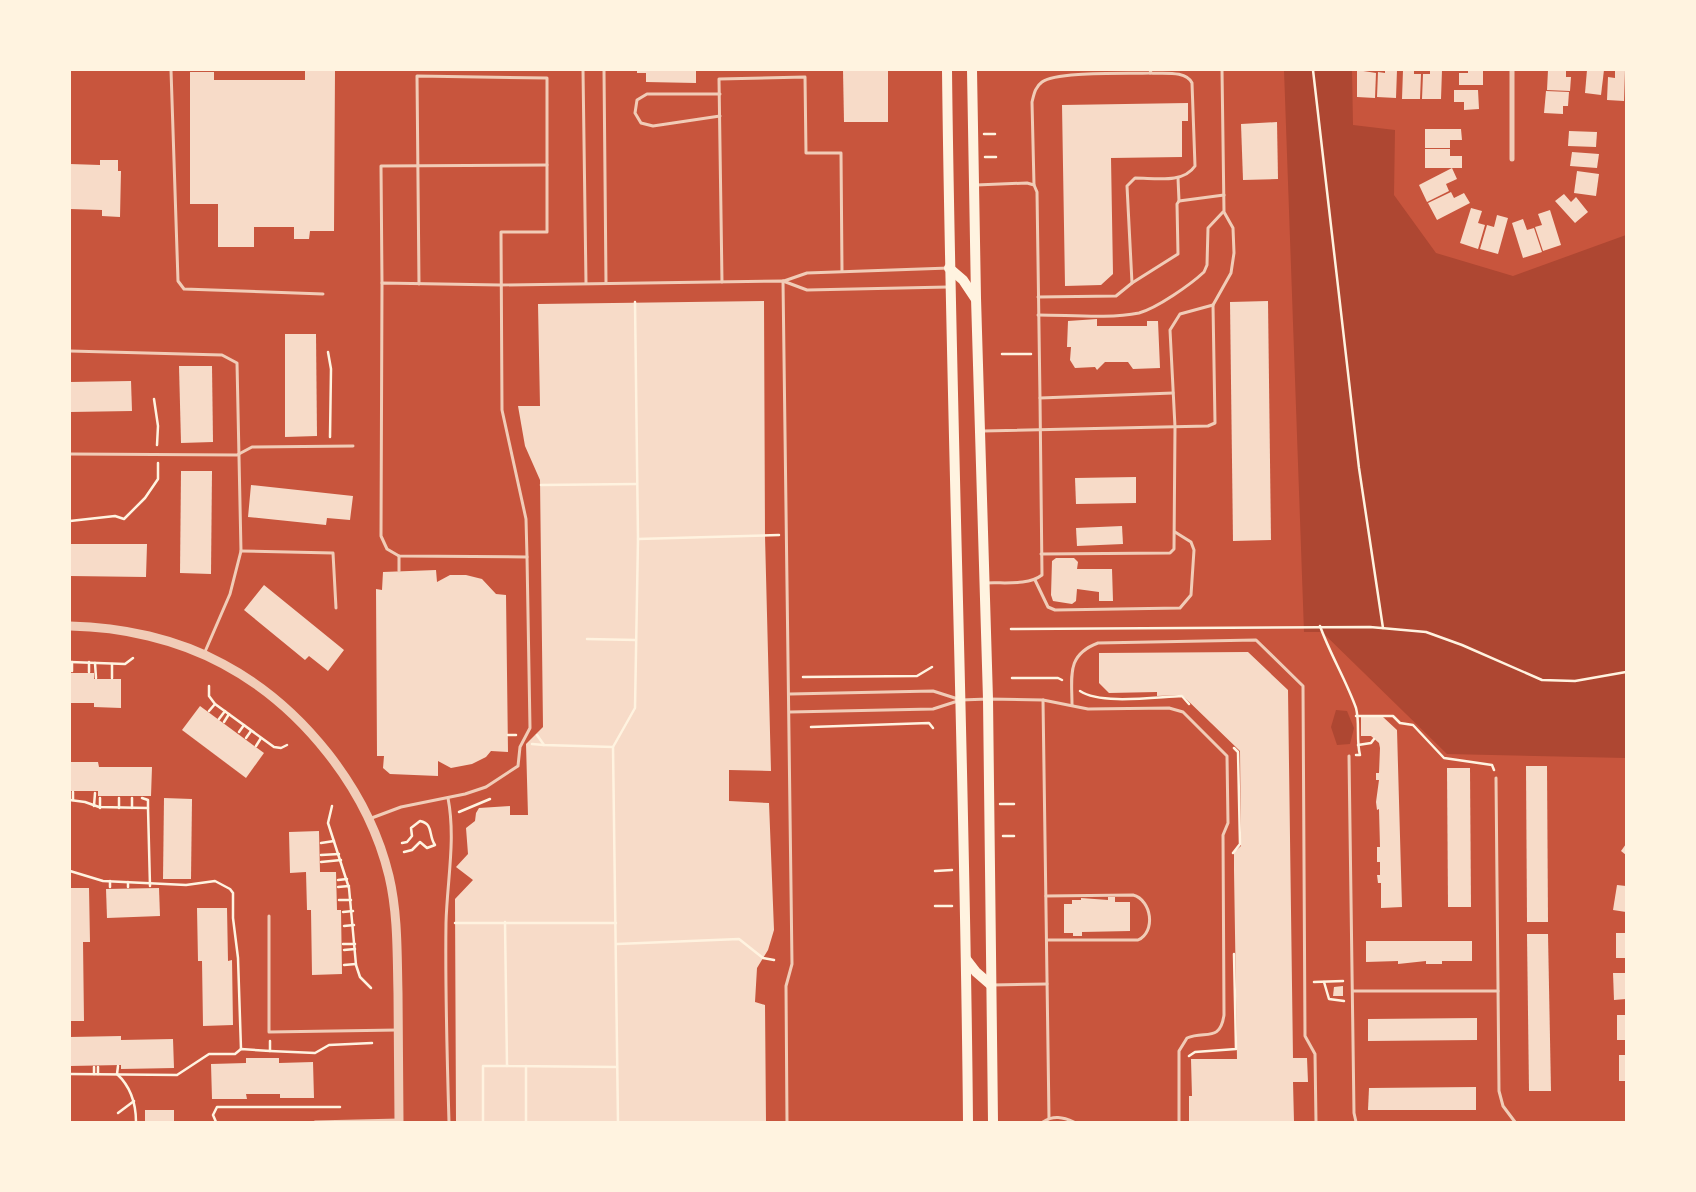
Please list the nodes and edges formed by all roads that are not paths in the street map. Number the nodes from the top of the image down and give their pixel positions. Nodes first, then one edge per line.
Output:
1 (171, 70) edge
2 (583, 70) edge
3 (604, 70) edge
4 (947, 70) edge
5 (972, 70) edge
6 (1222, 70) edge
7 (1512, 70) edge
8 (1150, 72) edge
9 (720, 94) junction
10 (720, 116) junction
11 (1512, 159) dead end
12 (547, 165) junction
13 (418, 166) junction
14 (1178, 178) junction
15 (974, 185) junction
16 (1034, 185) junction
17 (1224, 195) junction
18 (1179, 201) junction
19 (1224, 212) junction
20 (949, 268) junction
21 (842, 271) junction
22 (783, 281) junction
23 (722, 282) junction
24 (382, 283) junction
25 (586, 283) junction
26 (606, 283) junction
27 (419, 284) junction
28 (1132, 284) junction
29 (500, 285) junction
30 (950, 287) junction
31 (323, 294) dead end
32 (1038, 297) junction
33 (976, 298) junction
34 (1213, 305) junction
35 (1038, 314) junction
36 (70, 351) edge
37 (1173, 393) junction
38 (1040, 398) junction
39 (1175, 427) junction
40 (1039, 430) junction
41 (979, 431) junction
42 (353, 446) dead end
43 (70, 454) edge
44 (237, 455) junction
45 (1174, 531) junction
46 (241, 552) junction
47 (1042, 554) junction
48 (399, 556) junction
49 (527, 557) junction
50 (399, 571) dead end
51 (1035, 580) junction
52 (985, 583) junction
53 (336, 608) dead end
54 (70, 626) edge
55 (204, 654) junction
56 (790, 694) junction
57 (988, 699) junction
58 (961, 700) junction
59 (1043, 700) junction
60 (1072, 705) junction
61 (790, 712) junction
62 (1348, 756) road end
63 (1496, 778) road end
64 (448, 798) junction
65 (368, 820) junction
66 (1046, 896) junction
67 (269, 916) dead end
68 (1047, 940) junction
69 (966, 959) junction
70 (1047, 984) junction
71 (991, 985) junction
72 (1498, 990) junction
73 (1352, 991) junction
74 (398, 1030) junction
75 (1049, 1118) junction
76 (399, 1121) edge
77 (315, 1122) edge
78 (449, 1122) edge
79 (787, 1122) edge
80 (968, 1122) edge
81 (993, 1122) edge
82 (1043, 1122) edge
83 (1074, 1122) edge
84 (1179, 1122) edge
85 (1316, 1122) edge
86 (1356, 1122) edge
87 (1514, 1122) edge

1 - 31 lane
2 - 25 lane
3 - 26 lane
4 - 20 main road
5 - 15 main road
6 - 17 lane
7 - 11 street
8 - 14 lane
8 - 16 lane
9 - 10 lane
9 - 10 lane
9 - 21 lane
10 - 23 lane
12 - 13 lane
12 - 13 lane
12 - 29 lane
13 - 24 lane
13 - 27 lane
14 - 18 lane
14 - 28 lane
15 - 16 lane
15 - 33 main road
16 - 32 lane
17 - 18 lane
17 - 19 lane
18 - 28 lane
19 - 34 lane
19 - 35 lane
20 - 21 lane
20 - 30 main road
20 - 33 main road
21 - 22 lane
22 - 23 lane
22 - 30 lane
22 - 56 lane
23 - 26 lane
24 - 27 lane
24 - 48 lane
25 - 26 lane
25 - 29 lane
27 - 29 lane
28 - 32 lane
29 - 49 lane
30 - 58 main road
32 - 35 lane
33 - 41 main road
34 - 37 lane
34 - 39 lane
35 - 38 lane
36 - 44 lane
37 - 38 lane
37 - 39 lane
38 - 40 lane
39 - 40 lane
39 - 45 lane
40 - 41 lane
40 - 47 lane
41 - 52 main road
42 - 44 lane
43 - 44 lane
44 - 46 lane
45 - 47 lane
45 - 51 lane
46 - 53 lane
46 - 55 lane
47 - 51 lane
48 - 49 lane
48 - 50 lane
49 - 64 lane
51 - 52 lane
52 - 57 main road
54 - 55 street
55 - 65 street
56 - 58 lane
56 - 61 lane
57 - 58 lane
57 - 59 lane
57 - 71 main road
58 - 61 lane
58 - 69 main road
59 - 60 lane
59 - 66 lane
60 - 84 lane
60 - 85 lane
61 - 79 lane
62 - 73 lane
63 - 72 lane
64 - 65 lane
64 - 78 lane
65 - 74 street
66 - 68 lane
66 - 68 lane
67 - 74 lane
68 - 70 lane
69 - 71 main road
69 - 80 main road
70 - 71 lane
70 - 75 lane
71 - 81 main road
72 - 73 lane
72 - 87 lane
73 - 86 lane
74 - 76 street
75 - 82 lane
75 - 83 lane
76 - 77 lane

